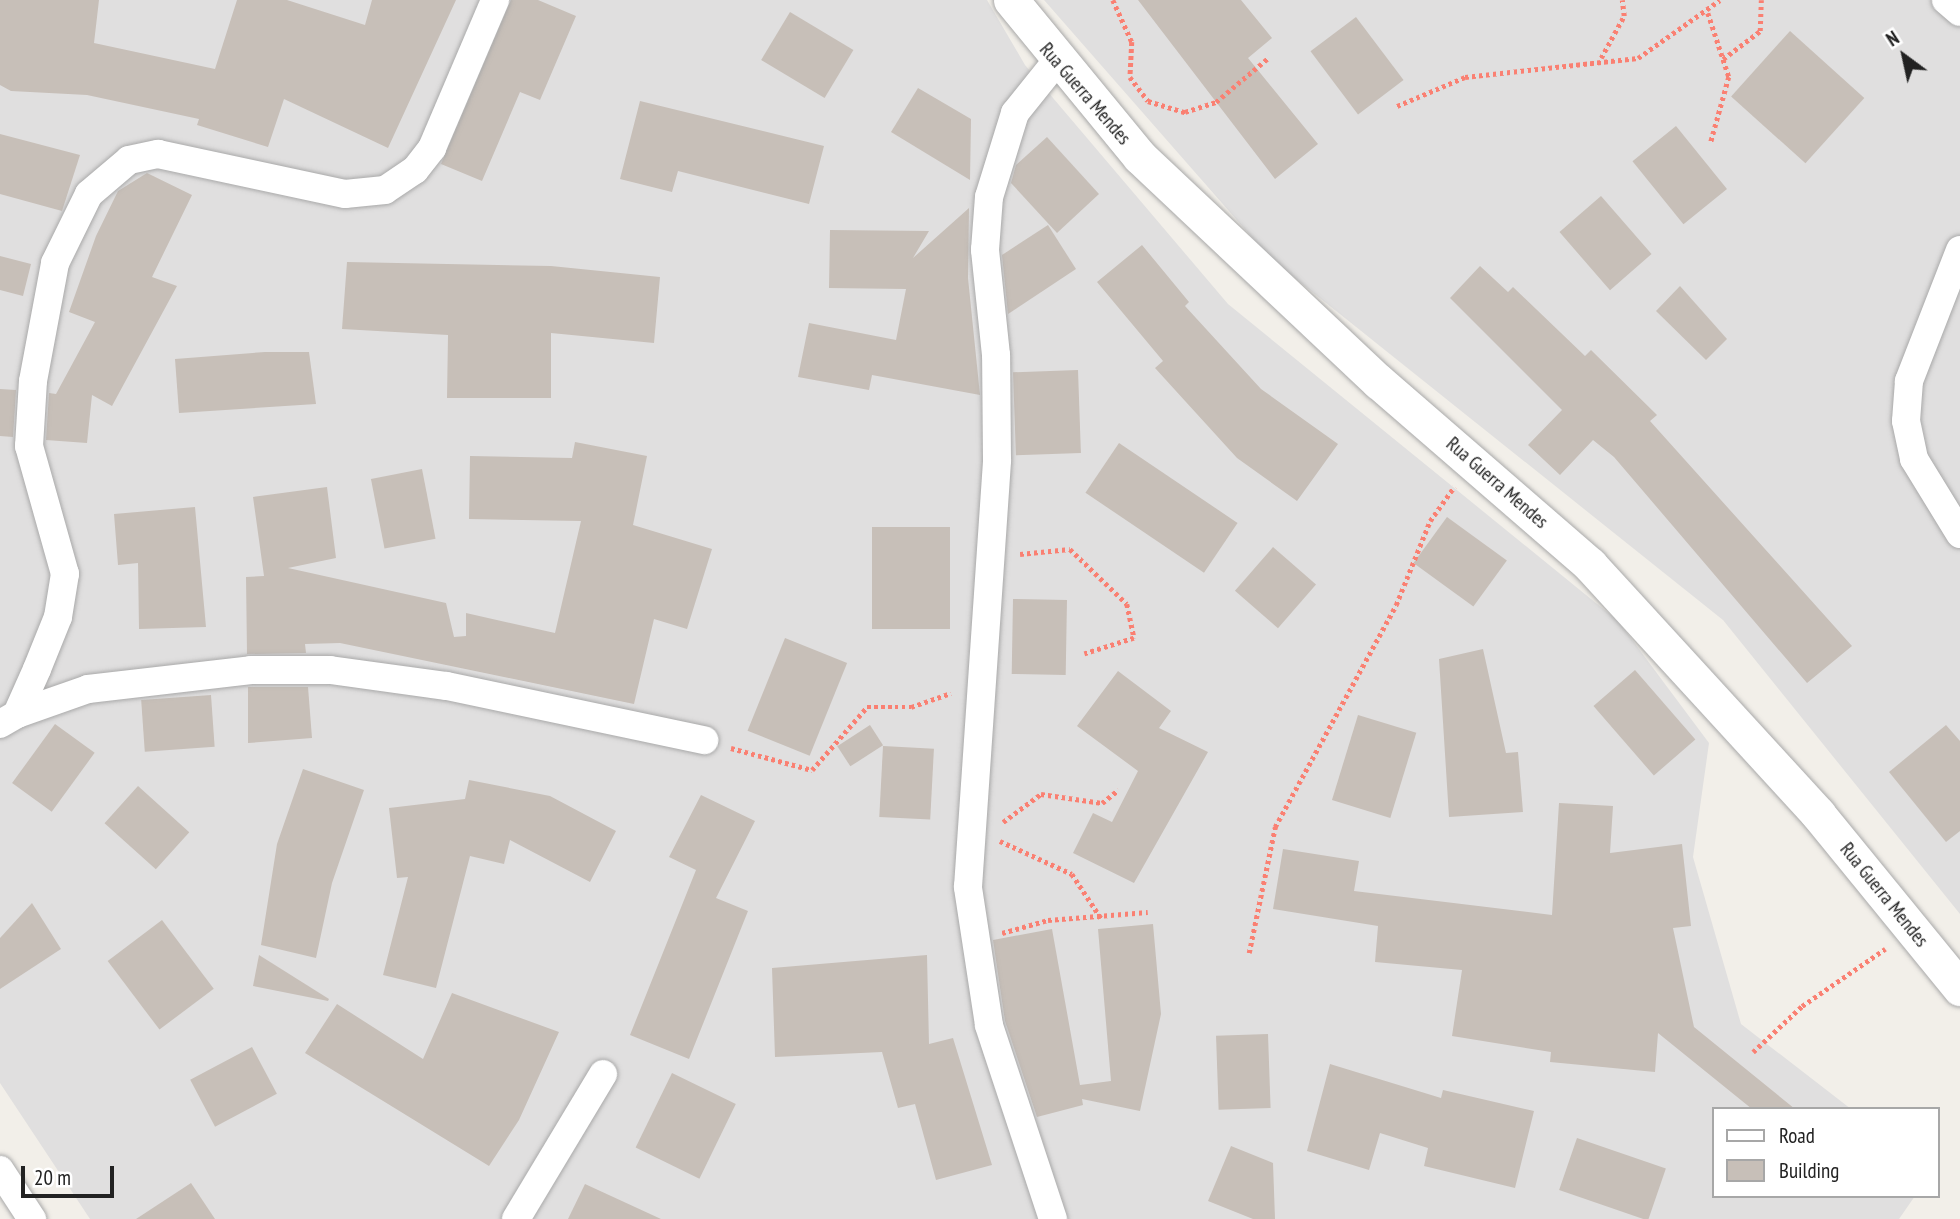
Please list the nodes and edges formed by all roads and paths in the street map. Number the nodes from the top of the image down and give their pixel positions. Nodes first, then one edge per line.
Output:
1 (495, 0) edge
2 (1011, 0) edge
3 (1114, 0) edge
4 (1622, 0) edge
5 (1720, 0) edge
6 (1761, 0) edge
7 (1947, 0) edge
8 (1960, 12) edge
9 (1708, 13) junction
10 (1268, 58) dead end
11 (1601, 59) junction
12 (1723, 59) junction
13 (1056, 62) junction
14 (1397, 106) dead end
15 (1711, 142) dead end
16 (1960, 250) edge
17 (1473, 461) junction
18 (1960, 534) edge
19 (991, 559) junction
20 (987, 653) junction
21 (1084, 654) dead end
22 (8, 719) edge
23 (704, 740) joint
24 (1118, 790) dead end
25 (973, 811) junction
26 (987, 837) junction
27 (1148, 912) dead end
28 (1101, 918) junction
29 (1912, 930) junction
30 (974, 941) junction
31 (1249, 953) dead end
32 (1960, 988) edge
33 (1752, 1052) dead end
34 (603, 1074) dead end
35 (0, 1170) edge
36 (32, 1219) edge
37 (516, 1219) edge
38 (1053, 1219) edge

1 - 22 street
2 - 13 street, Rua Guerra Mendes
3 - 10 path
4 - 11 path
5 - 9 path
6 - 12 path
7 - 8 street
9 - 11 path
9 - 12 path
11 - 14 path
12 - 15 path
13 - 17 street, Rua Guerra Mendes
13 - 19 street
16 - 18 street
17 - 29 street, Rua Guerra Mendes
17 - 31 path
19 - 20 street
19 - 21 path
20 - 23 path
20 - 25 street
22 - 23 street
24 - 26 path
25 - 26 path
25 - 30 street
26 - 28 path
27 - 28 path
28 - 30 path
29 - 32 street, Rua Guerra Mendes
29 - 33 path
30 - 38 street
34 - 37 street
35 - 36 street

